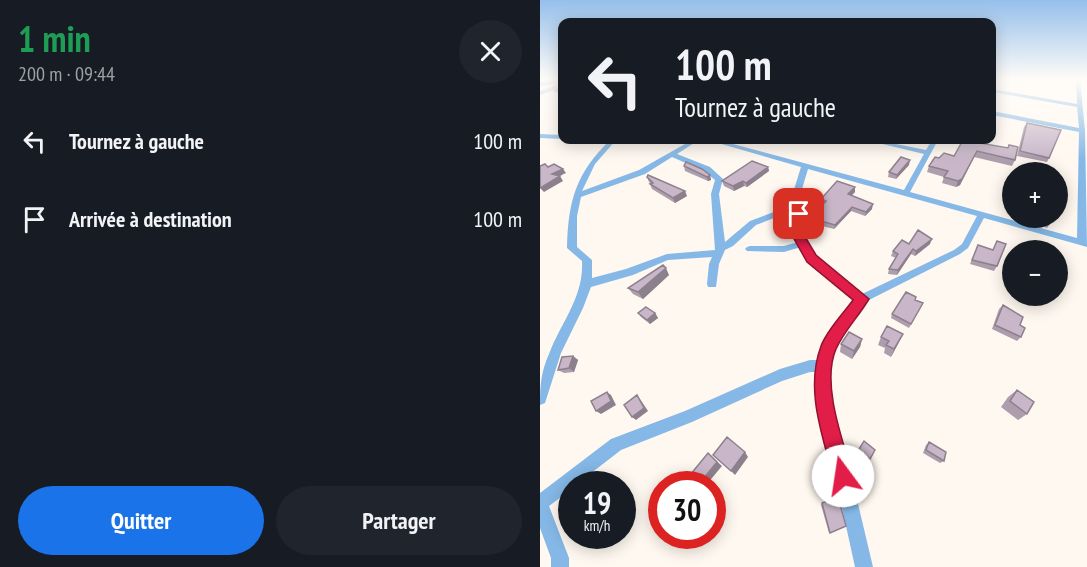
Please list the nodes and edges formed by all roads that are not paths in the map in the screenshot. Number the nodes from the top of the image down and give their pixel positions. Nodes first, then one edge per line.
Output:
1 (1076, 105) edge
2 (1079, 106) joint
3 (996, 114) edge
4 (1082, 131) junction
5 (540, 136) edge
6 (558, 136) edge
7 (609, 144) edge
8 (690, 144) edge
9 (726, 144) edge
10 (887, 144) edge
11 (933, 144) edge
12 (928, 153) junction
13 (673, 155) junction
14 (805, 166) junction
15 (906, 193) junction
16 (579, 195) junction
17 (797, 206) junction
18 (776, 215) junction
19 (982, 215) junction
20 (795, 230) junction
21 (1085, 243) edge
22 (802, 244) junction
23 (750, 249) dead end
24 (720, 250) junction
25 (586, 284) junction
26 (712, 284) dead end
27 (861, 299) junction
28 (824, 366) junction
29 (540, 398) edge
30 (540, 504) edge
31 (560, 567) edge
32 (864, 567) edge

1 - 2 street
2 - 4 street
3 - 4 street
4 - 21 street
5 - 6 street
7 - 16 street
8 - 13 street
9 - 14 street
10 - 12 street
11 - 12 street
12 - 15 street
13 - 16 street
13 - 24 street
14 - 15 street
14 - 17 street
15 - 19 street
16 - 25 street
17 - 18 street
17 - 20 street
18 - 20 street
18 - 24 street
19 - 21 street
19 - 27 street
20 - 22 street
22 - 23 street
22 - 27 street
24 - 25 street
24 - 26 street
25 - 29 street
27 - 28 street
28 - 30 street
28 - 32 street
30 - 31 street

